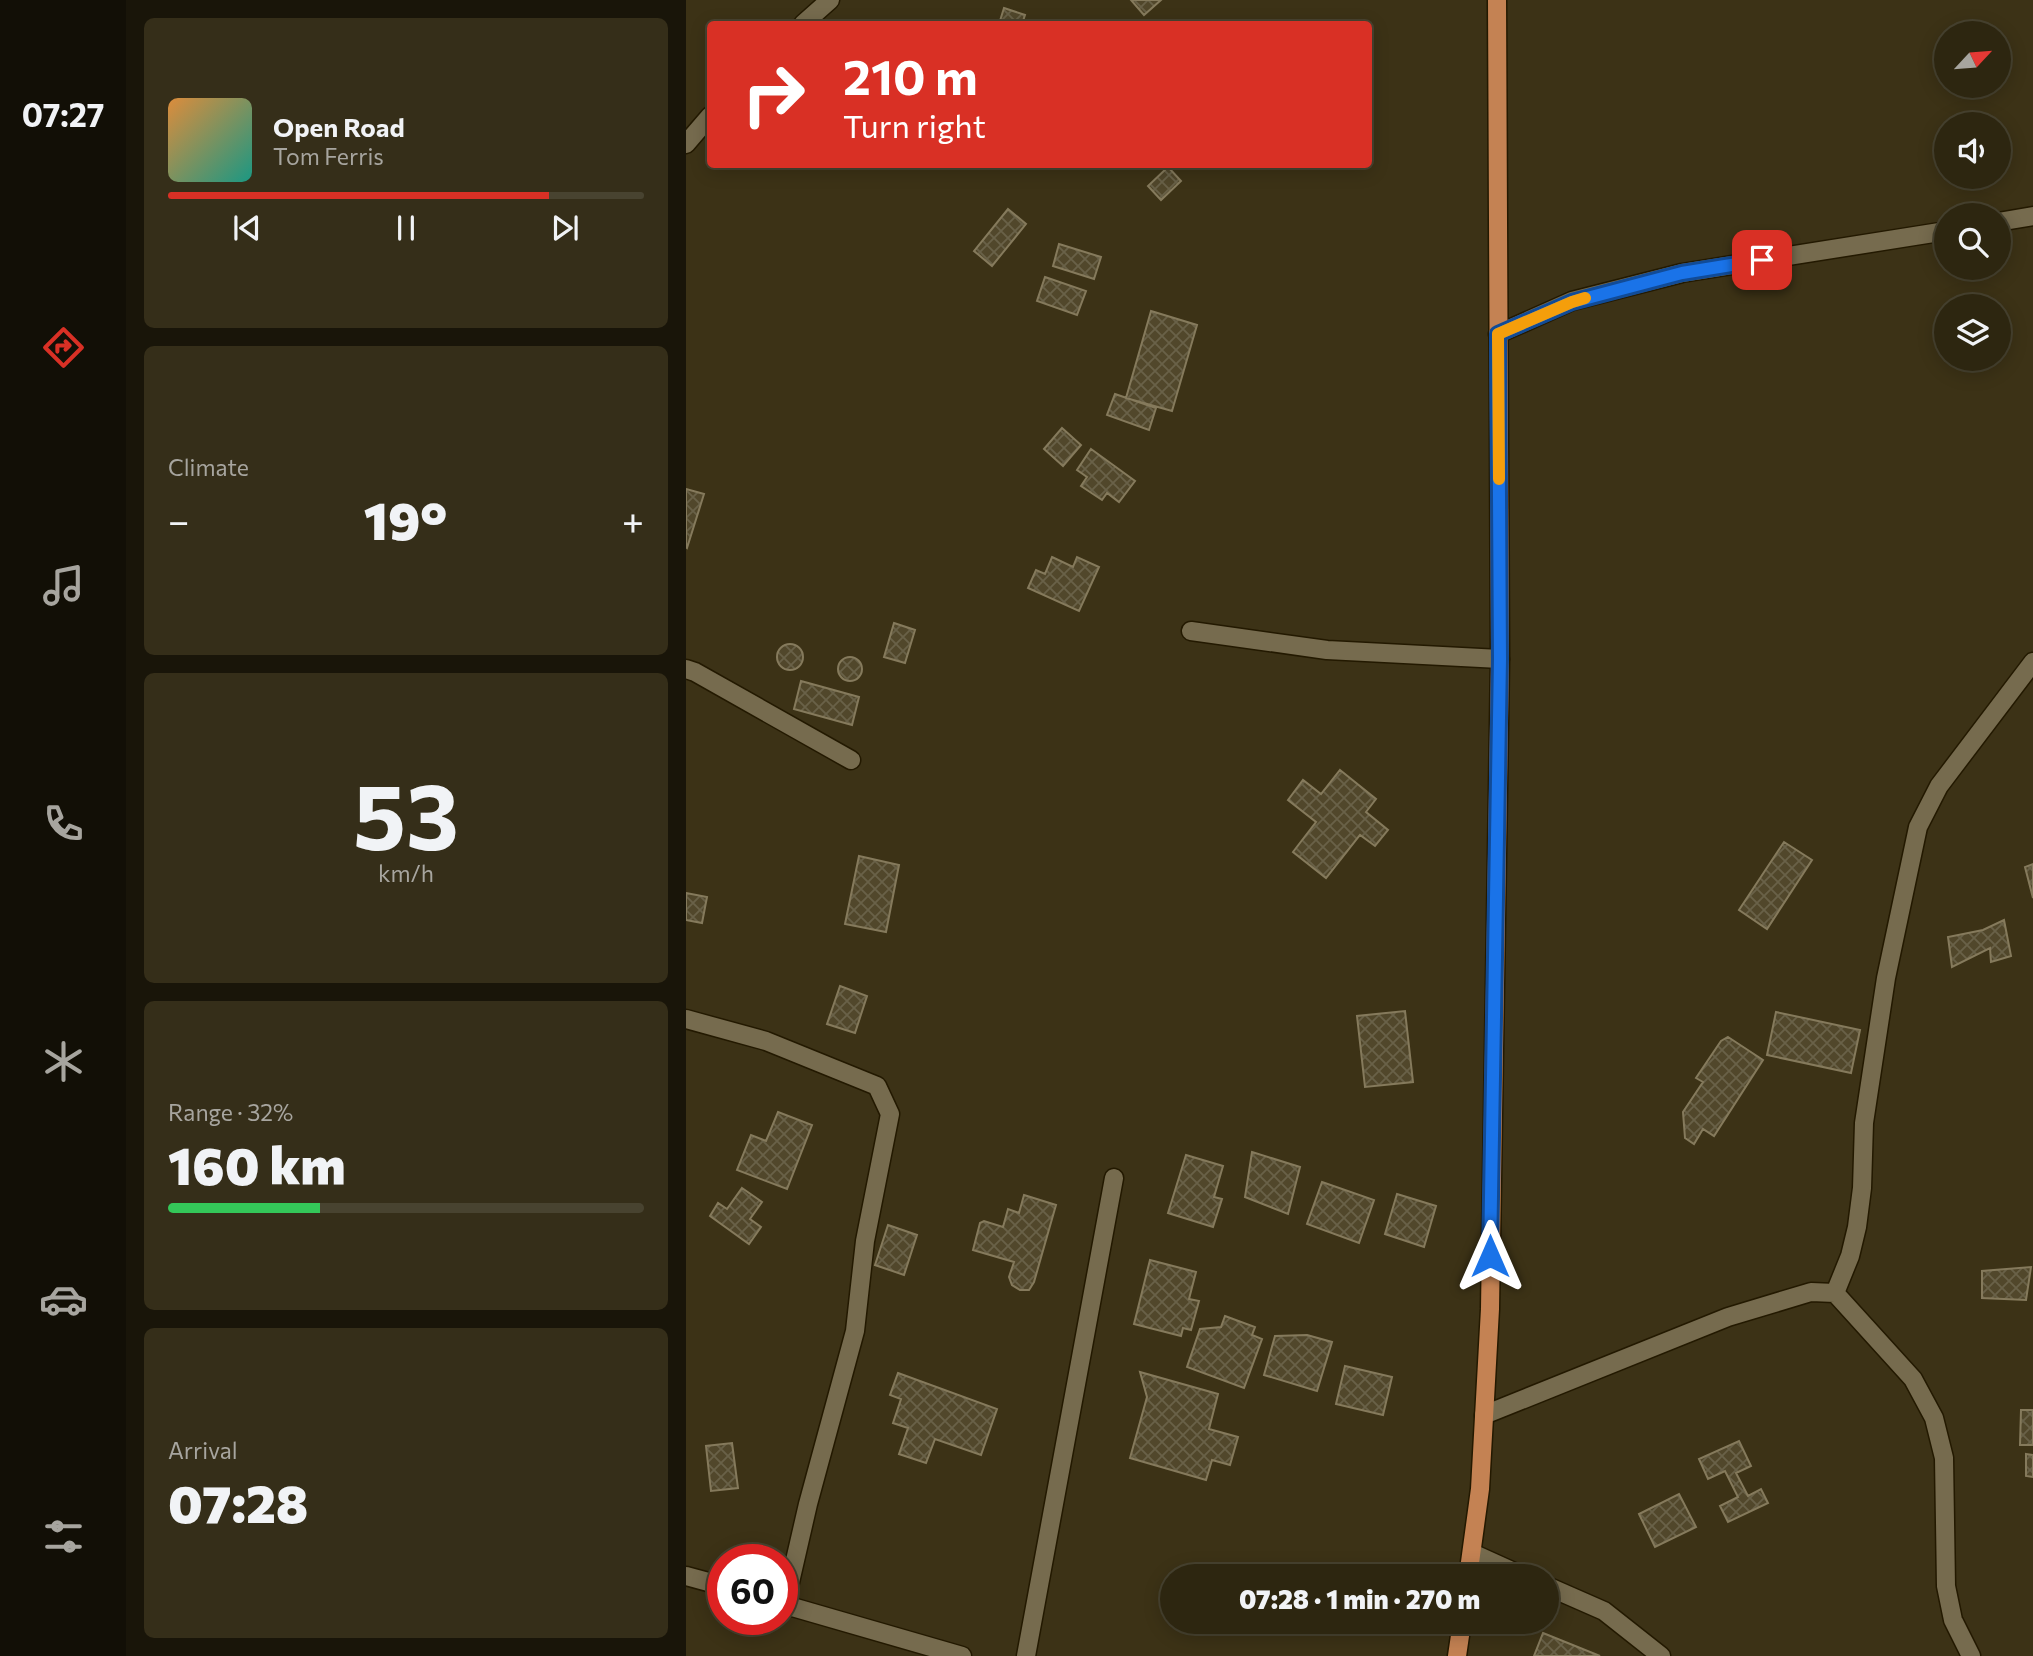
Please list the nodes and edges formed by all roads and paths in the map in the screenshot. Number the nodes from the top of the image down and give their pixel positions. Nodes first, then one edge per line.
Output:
1 (830, 0) edge
2 (1497, 0) edge
3 (806, 21) edge
4 (707, 120) edge
5 (686, 144) edge
6 (2033, 216) edge
7 (2011, 220) edge
8 (1934, 232) edge
9 (1498, 334) junction
10 (1191, 631) dead end
11 (1500, 659) junction
12 (2033, 662) edge
13 (686, 669) edge
14 (850, 760) dead end
15 (686, 1018) edge
16 (1114, 1178) dead end
17 (1835, 1293) junction
18 (1484, 1415) junction
19 (798, 1544) edge
20 (1472, 1553) junction
21 (1470, 1564) edge
22 (1496, 1564) edge
23 (686, 1576) edge
24 (707, 1582) edge
25 (1559, 1591) edge
26 (798, 1608) edge
27 (1460, 1634) edge
28 (962, 1656) edge
29 (1026, 1656) edge
30 (1457, 1656) edge
31 (1661, 1656) edge
32 (1971, 1656) edge

1 - 3 street
2 - 9 main road
4 - 5 street
6 - 7 street
8 - 9 street
9 - 11 main road
10 - 11 street
11 - 18 main road
12 - 17 street
13 - 14 street
15 - 19 street
16 - 29 street
17 - 18 street
17 - 32 street
18 - 20 main road
20 - 21 main road
20 - 22 street
23 - 24 street
25 - 31 street
26 - 28 street
27 - 30 main road

